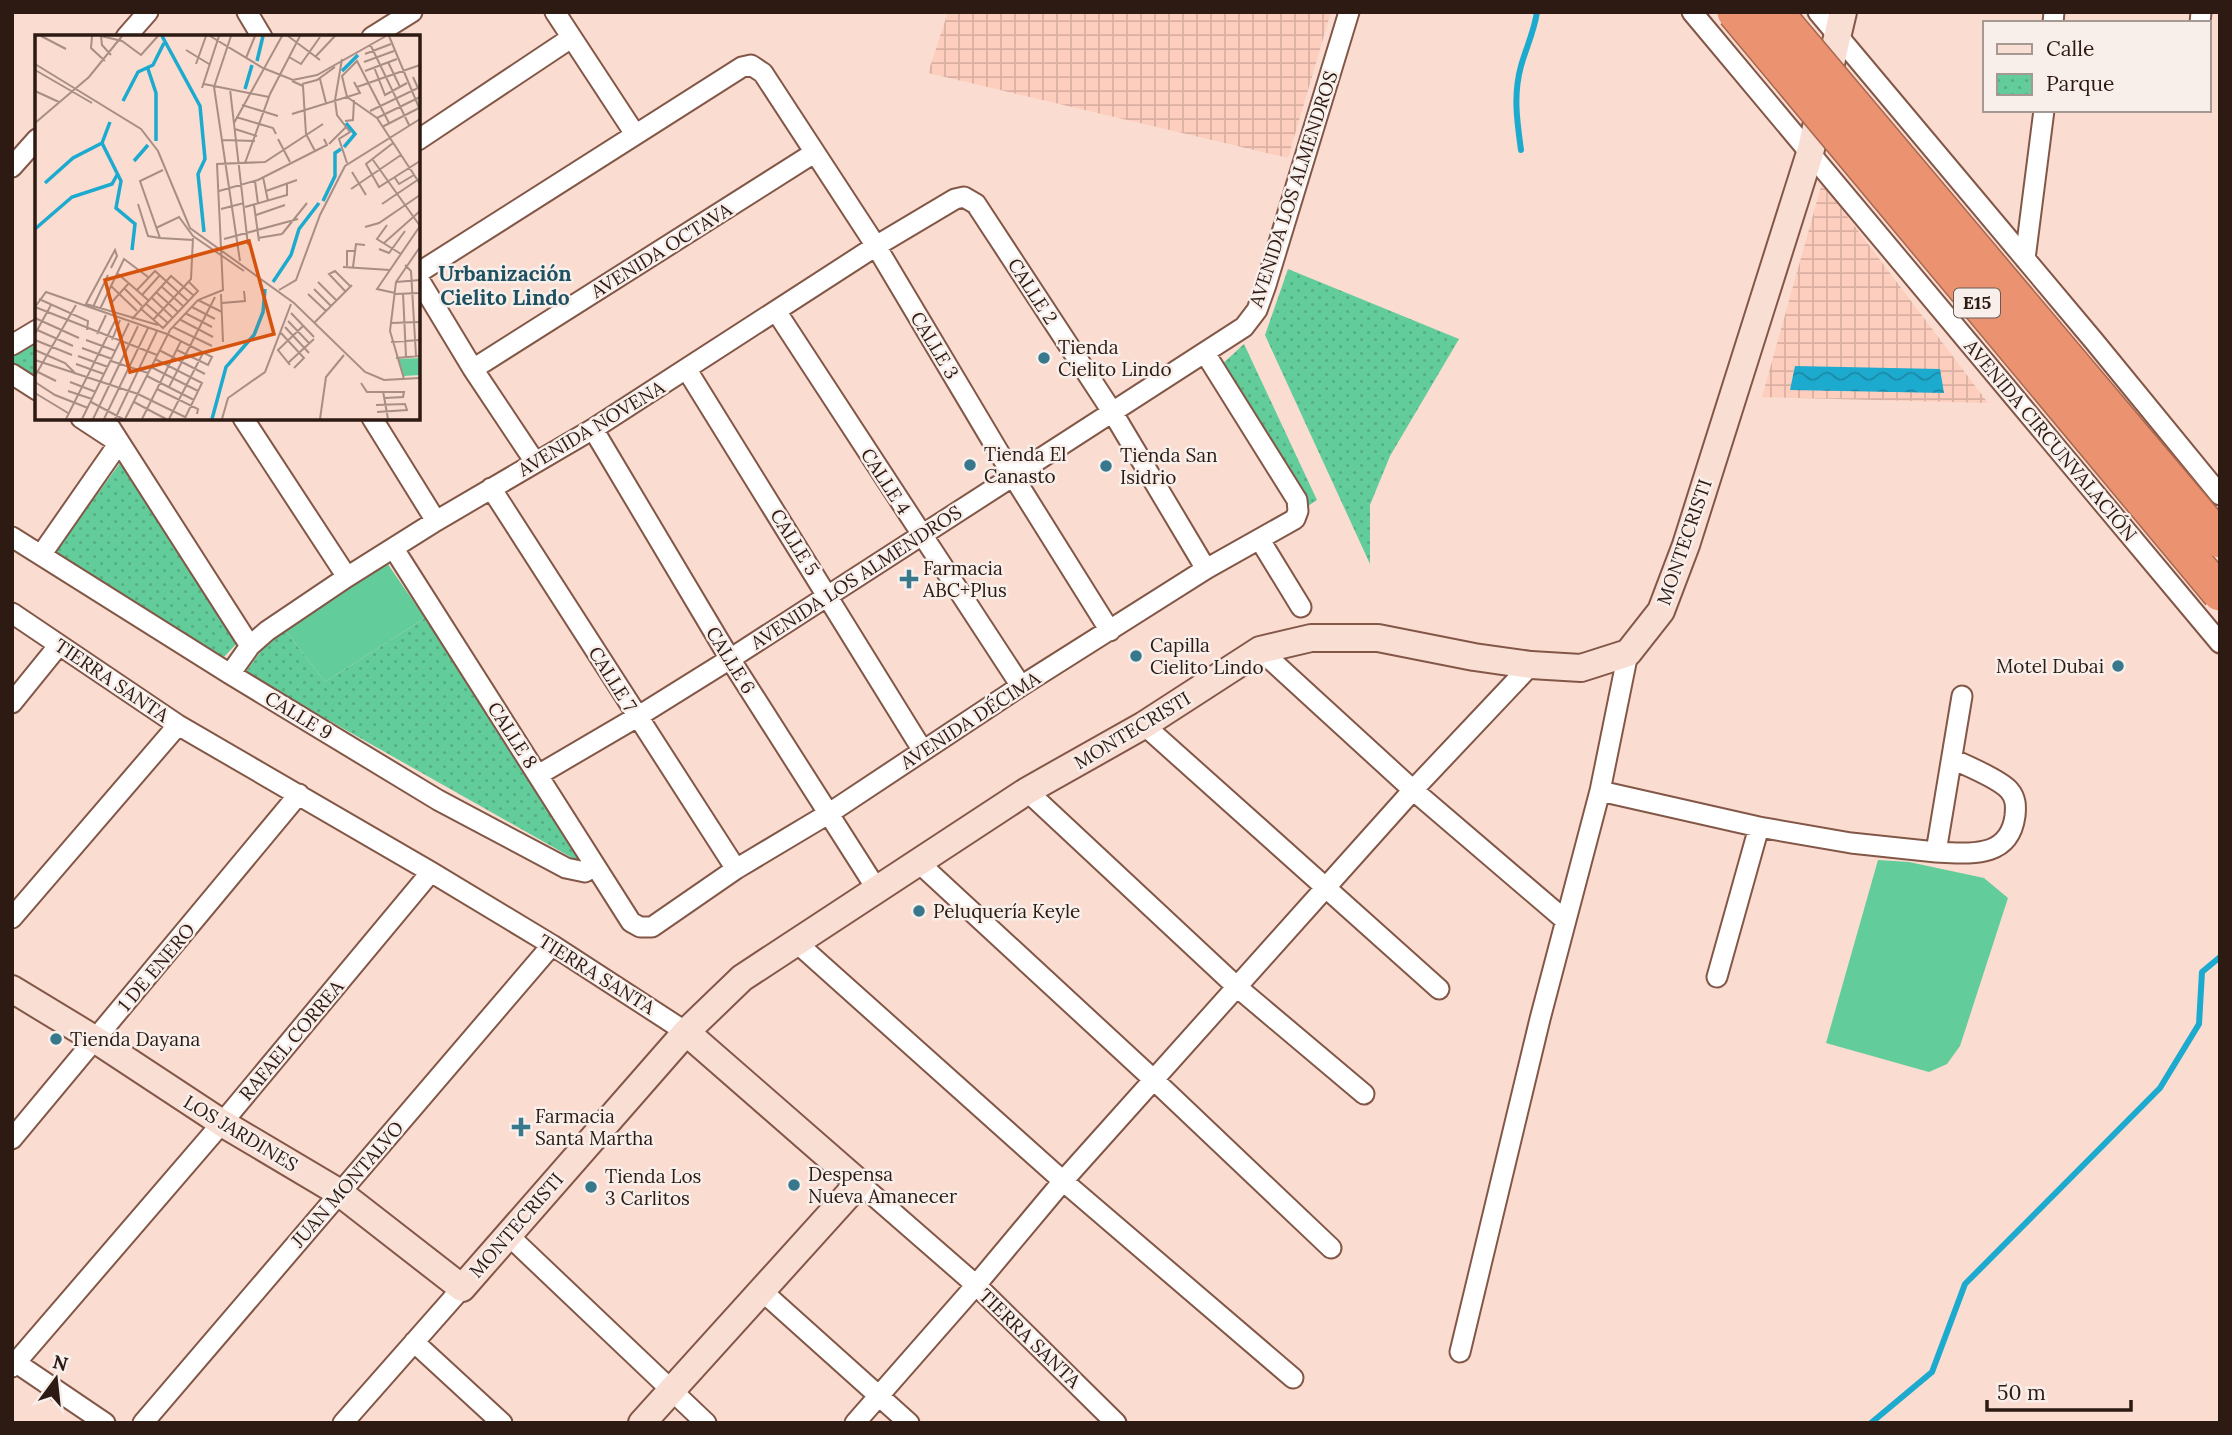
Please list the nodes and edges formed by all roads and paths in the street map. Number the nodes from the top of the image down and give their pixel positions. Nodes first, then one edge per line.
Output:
1 (247, 12) edge
2 (412, 12) edge
3 (555, 12) edge
4 (1349, 12) edge
5 (1692, 12) edge
6 (1735, 12) edge
7 (1775, 12) edge
8 (1818, 12) edge
9 (1841, 24) edge
10 (261, 35) edge
11 (375, 35) edge
12 (571, 38) junction
13 (2044, 112) edge
14 (635, 134) junction
15 (420, 139) edge
16 (35, 141) edge
17 (814, 153) junction
18 (1810, 153) junction
19 (12, 167) edge
20 (964, 197) joint
21 (876, 246) junction
22 (2025, 259) junction
23 (420, 272) edge
24 (420, 281) edge
25 (776, 311) junction
26 (35, 331) edge
27 (12, 345) edge
28 (1205, 353) junction
29 (473, 369) junction
30 (687, 370) junction
31 (12, 374) edge
32 (35, 389) edge
33 (1113, 413) junction
34 (84, 420) edge
35 (105, 420) edge
36 (244, 420) edge
37 (373, 420) edge
38 (593, 429) junction
39 (119, 443) junction
40 (535, 462) junction
41 (1013, 477) junction
42 (491, 488) junction
43 (2220, 495) edge
44 (436, 521) junction
45 (922, 536) junction
46 (12, 537) edge
47 (1260, 540) junction
48 (2220, 540) edge
49 (394, 549) junction
50 (41, 555) junction
51 (1206, 569) junction
52 (347, 577) junction
53 (2220, 593) edge
54 (828, 595) junction
55 (1301, 607) dead end
56 (12, 613) edge
57 (1110, 631) junction
58 (2220, 643) edge
59 (59, 645) junction
60 (250, 646) junction
61 (1260, 650) junction
62 (1628, 653) junction
63 (730, 659) junction
64 (1531, 665) junction
65 (230, 674) junction
66 (1021, 686) junction
67 (1962, 696) dead end
68 (12, 703) edge
69 (637, 717) junction
70 (178, 725) junction
71 (1144, 725) junction
72 (923, 751) junction
73 (1952, 758) junction
74 (538, 775) junction
75 (1413, 790) junction
76 (1027, 791) junction
77 (1600, 791) junction
78 (299, 794) junction
79 (828, 814) junction
80 (1759, 827) junction
81 (1936, 852) junction
82 (917, 861) junction
83 (594, 867) junction
84 (736, 869) junction
85 (431, 872) junction
86 (1328, 887) junction
87 (876, 888) junction
88 (12, 918) edge
89 (1565, 920) junction
90 (631, 922) joint
91 (797, 943) junction
92 (552, 945) junction
93 (1717, 976) dead end
94 (1237, 987) junction
95 (12, 989) edge
96 (1439, 989) dead end
97 (686, 1032) junction
98 (96, 1040) junction
99 (1154, 1080) junction
100 (1364, 1094) dead end
101 (222, 1123) junction
102 (12, 1139) edge
103 (1063, 1181) junction
104 (859, 1183) junction
105 (340, 1193) junction
106 (507, 1234) junction
107 (1331, 1248) dead end
108 (976, 1285) junction
109 (462, 1288) junction
110 (762, 1291) junction
111 (414, 1342) junction
112 (1460, 1352) dead end
113 (14, 1363) edge
114 (1293, 1378) dead end
115 (671, 1390) junction
116 (880, 1396) junction
117 (105, 1423) edge
118 (143, 1423) edge
119 (343, 1423) edge
120 (502, 1423) edge
121 (642, 1423) edge
122 (706, 1423) edge
123 (855, 1423) edge
124 (909, 1423) edge
125 (1116, 1423) edge

1 - 10 street
2 - 11 street
3 - 12 street
4 - 28 street, AVENIDA LOS ALMENDROS
5 - 18 street, AVENIDA CIRCUNVALACIÓN / E15
6 - 53 highway, AVENIDA CIRCUNVALACIÓN / E15, bridge
7 - 48 highway, E15, bridge
8 - 9 street
9 - 18 street, MONTECRISTI
9 - 22 street
12 - 14 street
12 - 15 street
13 - 22 street
14 - 17 street, CALLE 3
14 - 23 street
16 - 19 street
17 - 21 street, CALLE 3
17 - 29 street, AVENIDA OCTAVA
18 - 58 street, AVENIDA CIRCUNVALACIÓN / E15
18 - 62 street, MONTECRISTI
20 - 21 street, AVENIDA NOVENA
20 - 33 street, CALLE 2
21 - 25 street, AVENIDA NOVENA
21 - 41 street, CALLE 3
22 - 43 street
24 - 29 street
25 - 30 street, AVENIDA NOVENA
25 - 45 street, CALLE 4
26 - 27 street
28 - 33 street, AVENIDA LOS ALMENDROS
28 - 47 street, AVENIDA DÉCIMA
29 - 40 street
30 - 38 street, AVENIDA NOVENA
30 - 54 street, CALLE 5
31 - 32 street
33 - 41 street, AVENIDA LOS ALMENDROS
33 - 51 street, CALLE 2
34 - 39 street
35 - 39 street
36 - 52 street
37 - 44 street
38 - 40 street, AVENIDA NOVENA
38 - 63 street, CALLE 6
39 - 50 street
39 - 60 street
40 - 42 street, AVENIDA NOVENA
41 - 45 street, AVENIDA LOS ALMENDROS
41 - 57 street, CALLE 3
42 - 44 street, AVENIDA NOVENA
42 - 69 street, CALLE 7
44 - 49 street, AVENIDA NOVENA
45 - 54 street, AVENIDA LOS ALMENDROS
45 - 66 street, CALLE 4
46 - 50 street, CALLE 9
47 - 51 street, AVENIDA DÉCIMA
47 - 55 street
49 - 52 street, AVENIDA NOVENA
49 - 74 street, CALLE 8
50 - 65 street, CALLE 9
51 - 57 street, AVENIDA DÉCIMA
52 - 60 street, AVENIDA NOVENA
54 - 63 street, AVENIDA LOS ALMENDROS
54 - 72 street, CALLE 5
56 - 59 street, TIERRA SANTA
57 - 66 street, AVENIDA DÉCIMA
59 - 68 street
59 - 70 street, TIERRA SANTA
60 - 65 street, AVENIDA NOVENA
61 - 64 street, MONTECRISTI
61 - 71 street, MONTECRISTI
61 - 75 street
62 - 64 street, MONTECRISTI
62 - 77 street
63 - 69 street, AVENIDA LOS ALMENDROS
63 - 79 street, CALLE 6
64 - 75 street
65 - 83 street, CALLE 9
66 - 72 street, AVENIDA DÉCIMA
67 - 73 street
69 - 74 street, AVENIDA LOS ALMENDROS
69 - 84 street, CALLE 7
70 - 78 street, TIERRA SANTA
70 - 88 street
71 - 76 street, MONTECRISTI
71 - 86 street
72 - 79 street, AVENIDA DÉCIMA
73 - 81 street
73 - 81 street
74 - 83 street, CALLE 8
75 - 86 street
75 - 89 street
76 - 82 street, MONTECRISTI
76 - 94 street
77 - 80 street
77 - 89 street
78 - 85 street, TIERRA SANTA
78 - 98 street, 1 DE ENERO
79 - 84 street, AVENIDA DÉCIMA
79 - 87 street, CALLE 6
80 - 81 street
80 - 93 street
82 - 87 street, MONTECRISTI
82 - 99 street
83 - 90 street, CALLE 8
84 - 90 street, AVENIDA DÉCIMA
85 - 92 street, TIERRA SANTA
85 - 101 street, RAFAEL CORREA
86 - 94 street
86 - 96 street
87 - 91 street, MONTECRISTI
89 - 112 street
91 - 97 street, MONTECRISTI
91 - 103 street
92 - 97 street, TIERRA SANTA
92 - 105 street, JUAN MONTALVO
94 - 99 street
94 - 100 street
95 - 98 street, LOS JARDINES
97 - 104 street, TIERRA SANTA
97 - 106 street, MONTECRISTI
98 - 101 street, LOS JARDINES
98 - 102 street, 1 DE ENERO
99 - 103 street
99 - 107 street
101 - 105 street, LOS JARDINES
101 - 113 street, RAFAEL CORREA
103 - 108 street
103 - 114 street
104 - 108 street, TIERRA SANTA
104 - 110 street
105 - 109 street, LOS JARDINES
105 - 118 street, JUAN MONTALVO
106 - 109 street, MONTECRISTI
106 - 115 street
108 - 116 street
108 - 125 street, TIERRA SANTA
109 - 111 street, MONTECRISTI
110 - 115 street
110 - 116 street
111 - 119 street, MONTECRISTI
111 - 120 street
113 - 117 street
115 - 121 street
115 - 122 street
116 - 123 street
116 - 124 street

